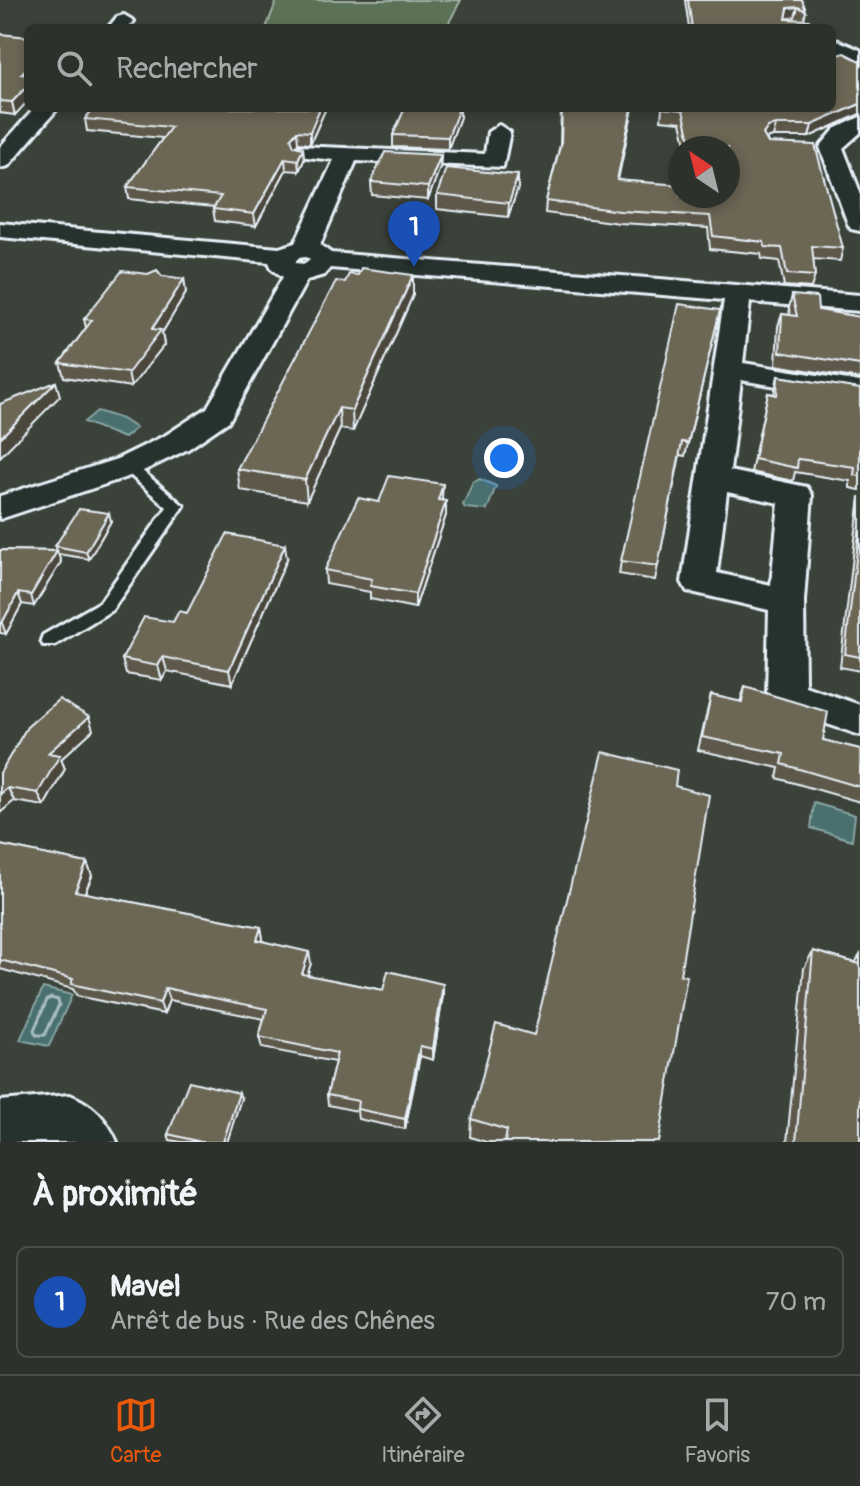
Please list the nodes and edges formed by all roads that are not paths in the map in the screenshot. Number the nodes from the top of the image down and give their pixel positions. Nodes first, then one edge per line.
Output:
1 (836, 46) edge
2 (860, 58) edge
3 (43, 112) edge
4 (860, 124) edge
5 (499, 132) dead end
6 (803, 147) edge
7 (831, 147) junction
8 (306, 151) edge
9 (348, 154) junction
10 (0, 161) edge
11 (860, 224) edge
12 (0, 230) edge
13 (302, 260) junction
14 (738, 295) junction
15 (860, 303) edge
16 (728, 369) junction
17 (860, 391) edge
18 (128, 466) junction
19 (713, 478) junction
20 (0, 508) edge
21 (787, 601) junction
22 (49, 640) dead end
23 (860, 720) edge
24 (0, 1125) edge
25 (92, 1142) edge

1 - 2 street
3 - 10 street
4 - 7 street
5 - 9 street
6 - 7 street
7 - 11 street
8 - 9 street
9 - 13 street
12 - 13 street
13 - 14 street
13 - 18 street
14 - 15 street
14 - 16 street
16 - 17 street
16 - 19 street
18 - 20 street
18 - 22 lane
19 - 21 street
19 - 21 street
21 - 23 street
24 - 25 street

